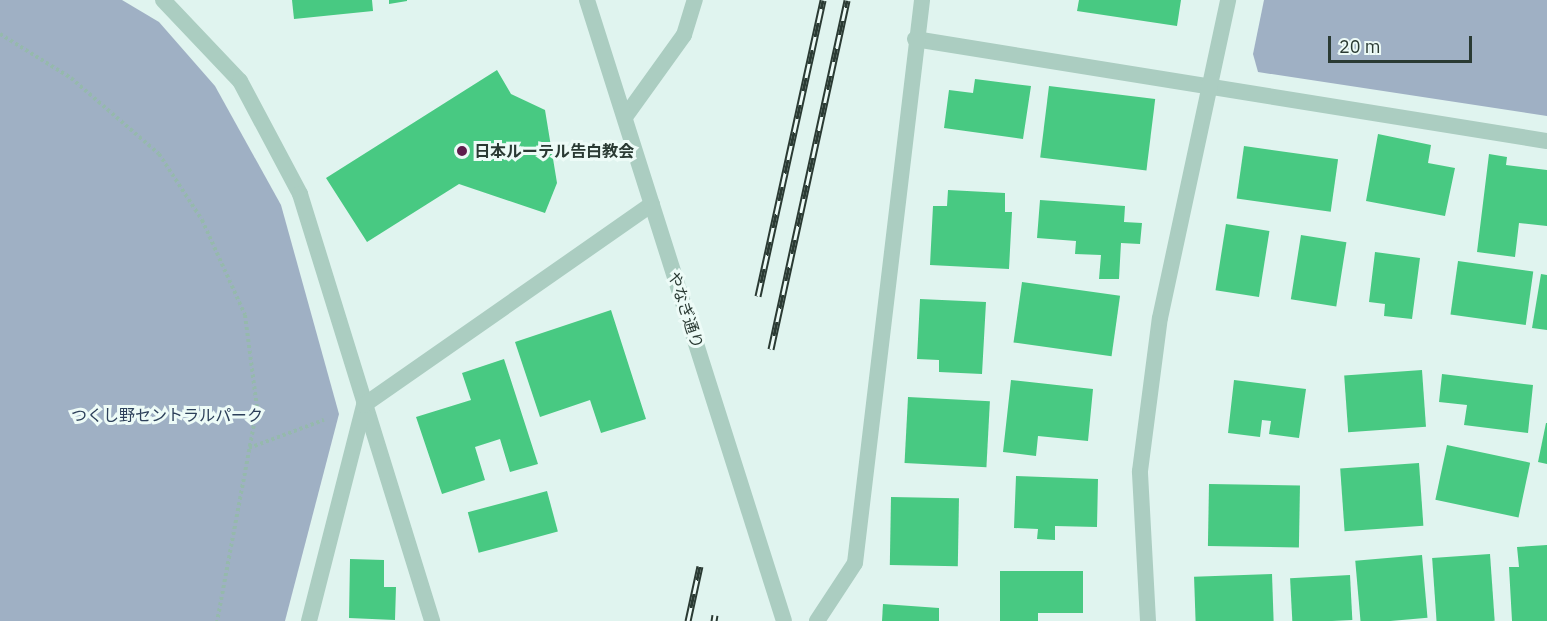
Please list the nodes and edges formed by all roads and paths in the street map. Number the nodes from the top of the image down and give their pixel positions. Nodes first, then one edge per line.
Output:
1 (163, 0) edge
2 (587, 0) edge
3 (694, 0) edge
4 (922, 0) edge
5 (1228, 0) edge
6 (0, 34) edge
7 (915, 39) junction
8 (1211, 87) junction
9 (625, 117) junction
10 (1547, 141) edge
11 (652, 204) junction
12 (364, 405) junction
13 (249, 448) junction
14 (217, 621) edge
15 (309, 621) edge
16 (432, 621) edge
17 (784, 621) edge
18 (817, 621) edge
19 (1148, 621) edge

1 - 12 street
2 - 9 street, やなぎ通り
3 - 9 street
4 - 7 street
5 - 8 street
6 - 13 path
7 - 8 street
7 - 18 street
8 - 10 street
8 - 19 street
9 - 11 street, やなぎ通り
11 - 12 street
11 - 17 street, やなぎ通り
12 - 13 path
12 - 15 street
12 - 16 street
13 - 14 path

